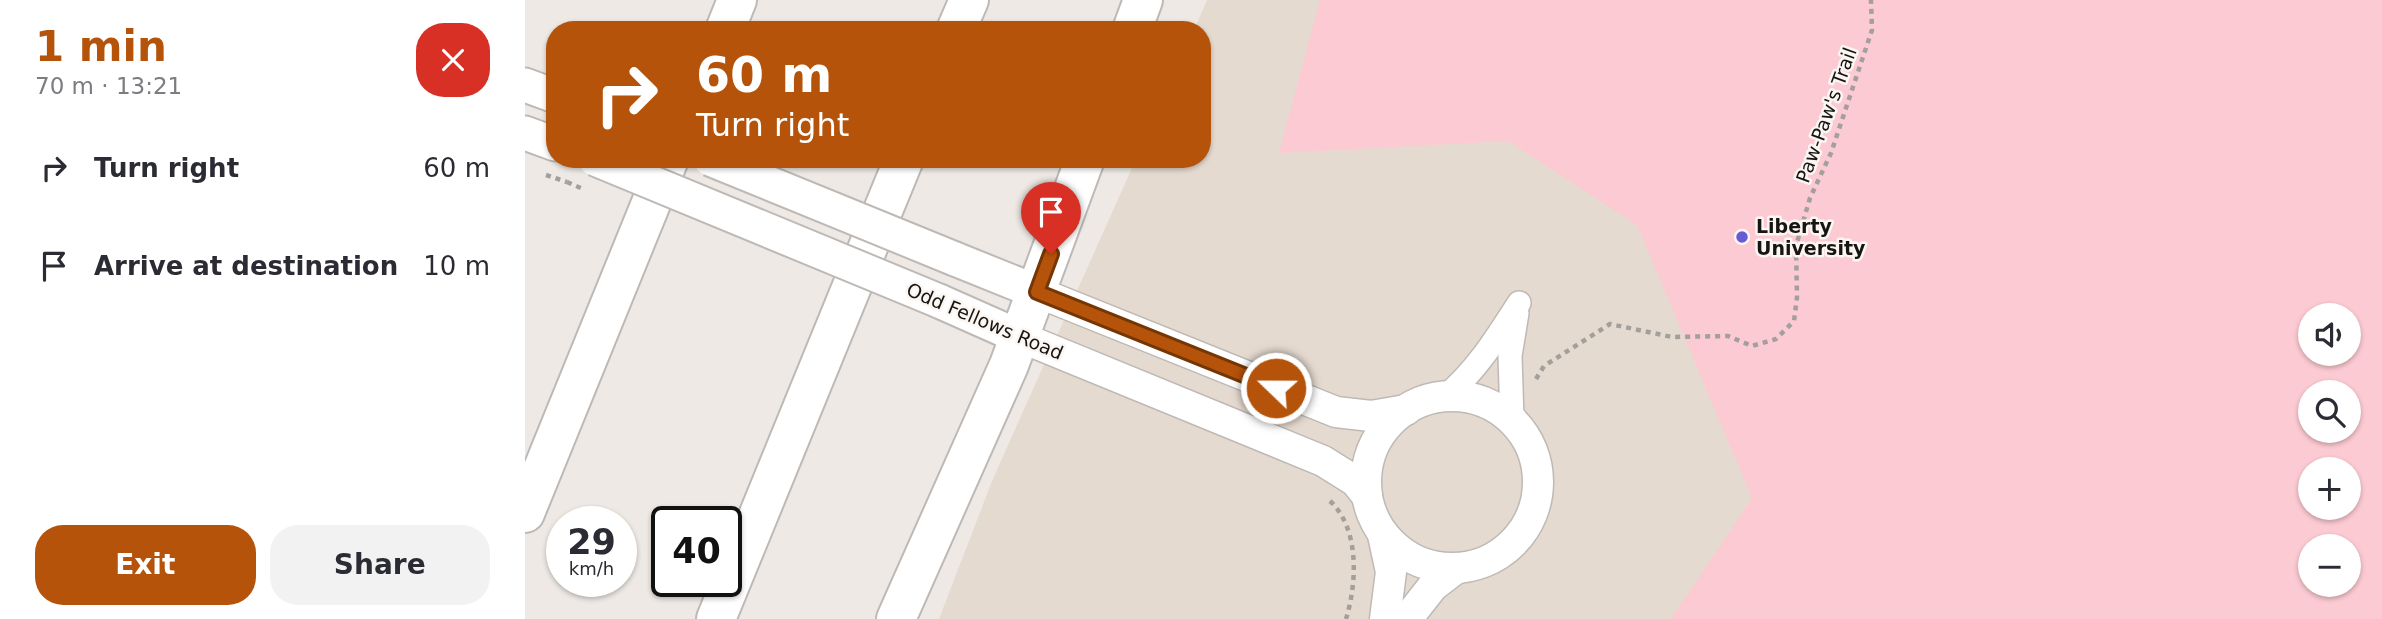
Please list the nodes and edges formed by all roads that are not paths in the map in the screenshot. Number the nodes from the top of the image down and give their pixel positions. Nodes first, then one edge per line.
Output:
1 (737, 0) edge
2 (969, 0) edge
3 (1143, 0) edge
4 (729, 21) edge
5 (960, 21) edge
6 (1135, 21) edge
7 (525, 85) edge
8 (546, 93) edge
9 (525, 132) edge
10 (546, 140) edge
11 (617, 168) edge
12 (665, 168) edge
13 (733, 168) edge
14 (900, 168) edge
15 (1082, 168) edge
16 (1037, 292) junction
17 (1020, 337) junction
18 (1446, 396) junction
19 (1406, 410) junction
20 (1512, 419) junction
21 (1367, 496) junction
22 (525, 513) edge
23 (1383, 535) junction
24 (1454, 570) junction
25 (716, 619) edge
26 (896, 619) edge
27 (1385, 619) edge
28 (1407, 619) edge

1 - 4 highway
2 - 5 highway
3 - 6 highway
7 - 8 main road
9 - 10 main road
11 - 17 main road, Odd Fellows Road, bridge
12 - 22 highway
13 - 16 main road, bridge
14 - 25 highway
15 - 16 highway
16 - 17 highway
16 - 19 street
17 - 21 street, Odd Fellows Road
17 - 26 highway
18 - 19 street
18 - 20 street
18 - 20 street
19 - 21 street
20 - 24 street
21 - 23 street
23 - 24 street
23 - 27 street
24 - 28 street

